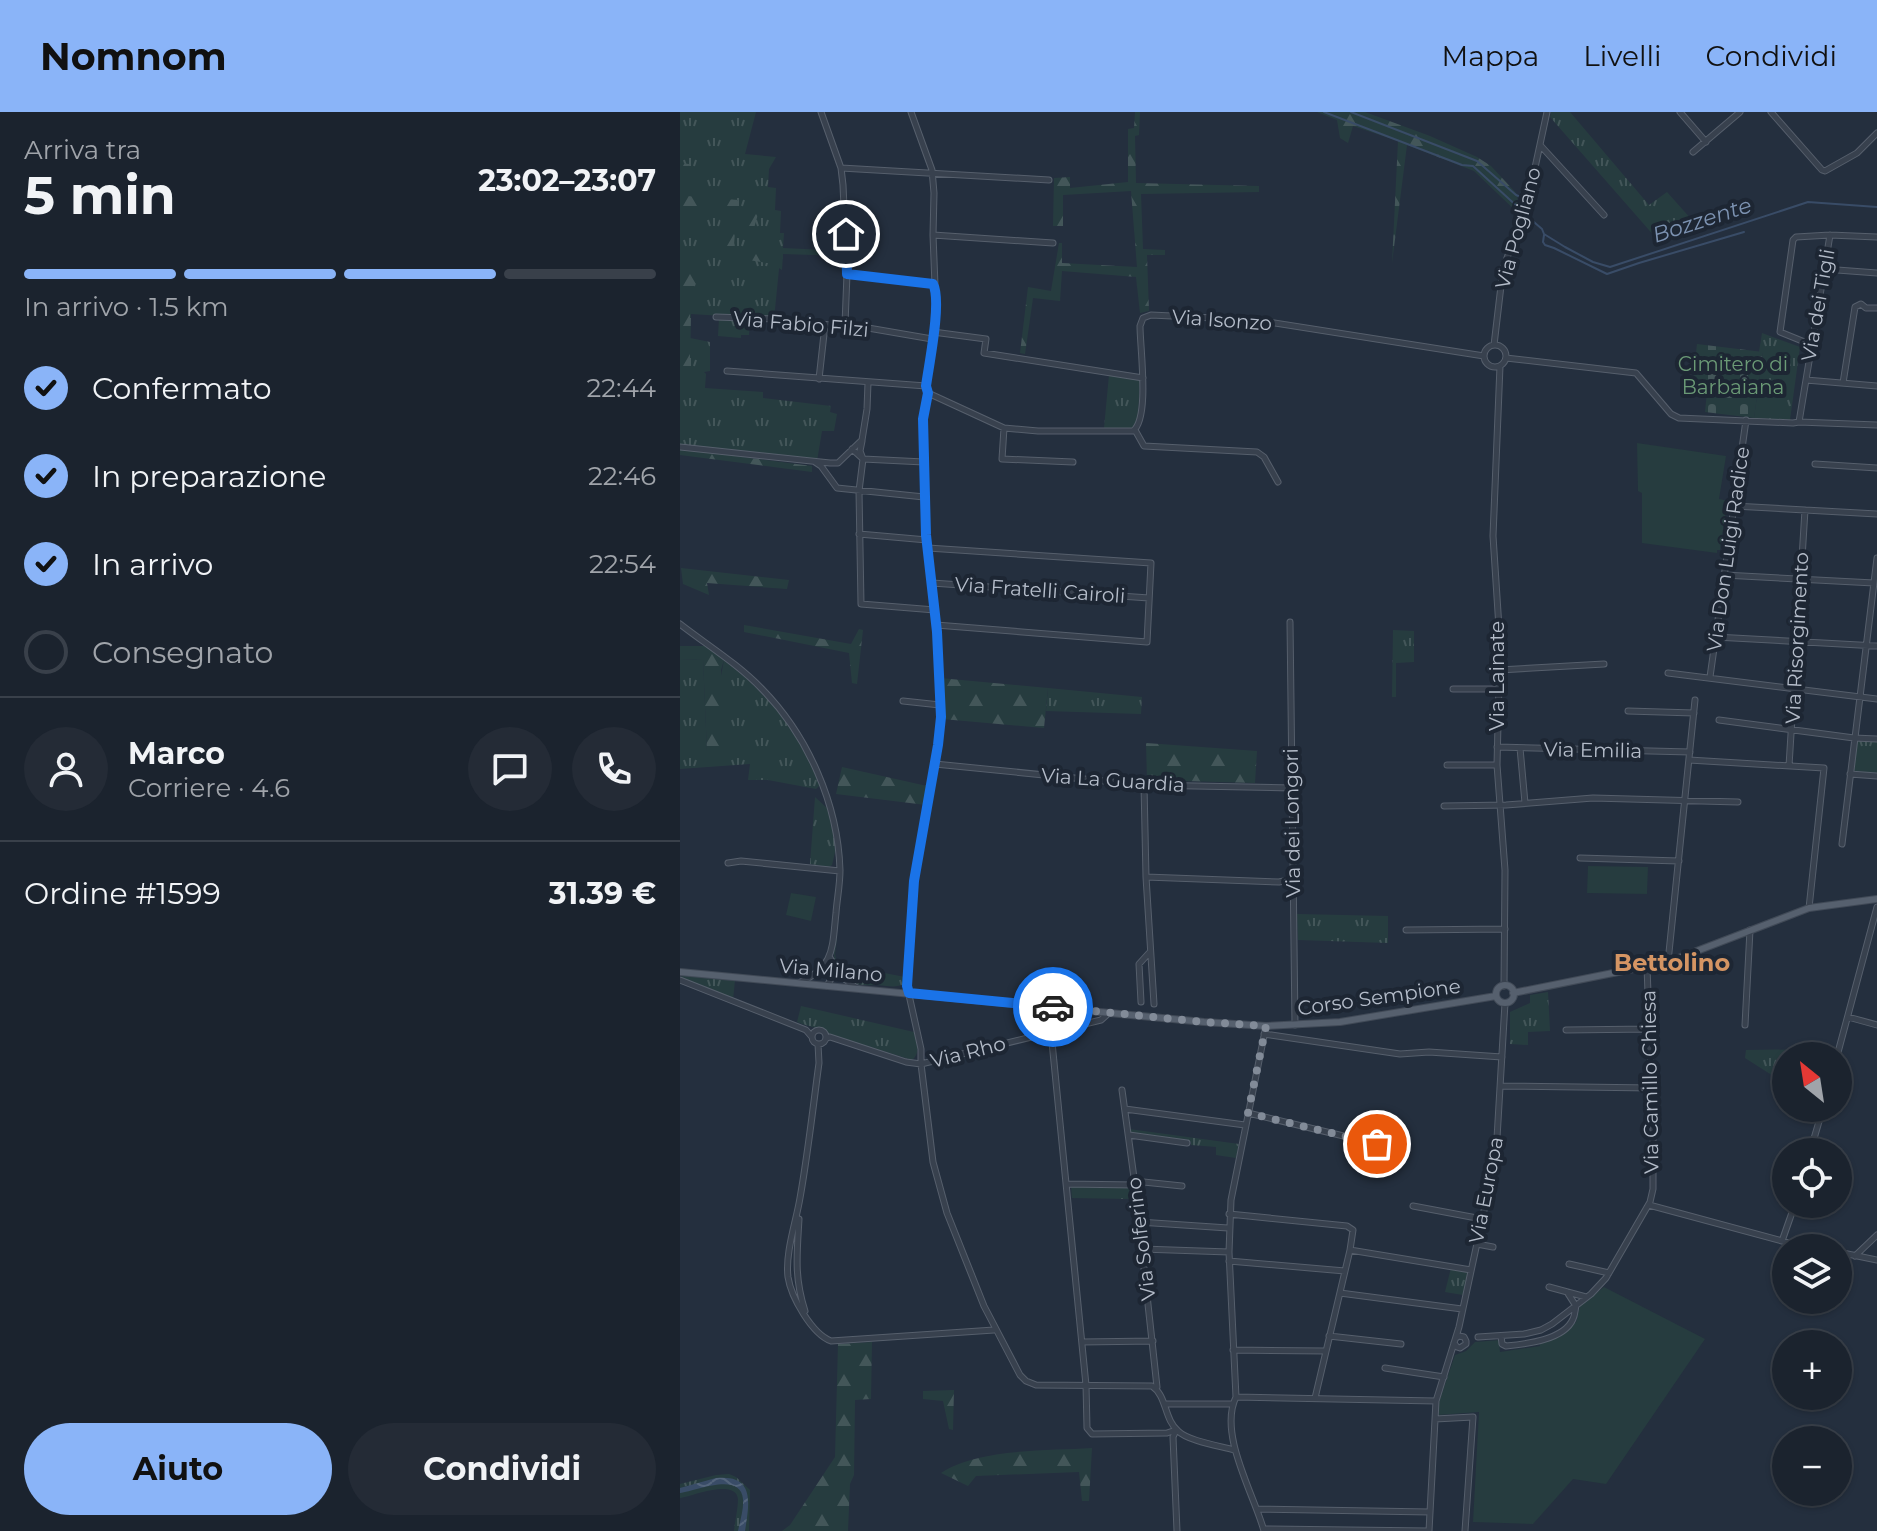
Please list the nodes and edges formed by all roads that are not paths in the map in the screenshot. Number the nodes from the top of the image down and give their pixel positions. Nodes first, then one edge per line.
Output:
1 (821, 112) edge
2 (911, 112) edge
3 (1547, 112) edge
4 (1680, 112) edge
5 (1740, 112) edge
6 (1771, 112) edge
7 (1877, 133) edge
8 (1706, 142) junction
9 (1539, 145) junction
10 (1693, 152) dead end
11 (841, 168) junction
12 (932, 174) junction
13 (1049, 180) dead end
14 (1604, 215) dead end
15 (933, 235) junction
16 (1830, 235) junction
17 (1877, 237) edge
18 (1053, 243) dead end
19 (1824, 269) junction
20 (1877, 273) edge
21 (847, 274) junction
22 (935, 285) junction
23 (1877, 308) edge
24 (716, 317) dead end
25 (845, 324) junction
26 (825, 325) junction
27 (933, 332) junction
28 (932, 339) junction
29 (1494, 345) junction
30 (1812, 345) junction
31 (1484, 356) junction
32 (1506, 358) junction
33 (1500, 366) junction
34 (727, 371) dead end
35 (1143, 378) junction
36 (819, 379) junction
37 (1806, 380) junction
38 (868, 383) junction
39 (1843, 383) junction
40 (926, 386) junction
41 (1877, 386) edge
42 (928, 393) junction
43 (1746, 420) junction
44 (1799, 422) junction
45 (1877, 425) edge
46 (1004, 428) junction
47 (1135, 430) junction
48 (862, 440) junction
49 (680, 447) edge
50 (852, 449) junction
51 (863, 459) junction
52 (814, 462) junction
53 (924, 462) junction
54 (1073, 462) dead end
55 (1815, 464) dead end
56 (1877, 468) edge
57 (1278, 482) dead end
58 (859, 491) junction
59 (925, 497) junction
60 (1734, 506) junction
61 (1805, 510) junction
62 (1877, 514) edge
63 (859, 534) junction
64 (927, 544) junction
65 (1877, 558) edge
66 (1724, 575) junction
67 (1801, 580) junction
68 (932, 583) junction
69 (1876, 583) edge
70 (1149, 598) junction
71 (935, 610) junction
72 (1290, 622) dead end
73 (680, 624) edge
74 (936, 625) junction
75 (1715, 637) junction
76 (1797, 643) junction
77 (1867, 646) junction
78 (1877, 646) edge
79 (1604, 664) dead end
80 (1499, 670) junction
81 (1668, 673) dead end
82 (1710, 677) junction
83 (1453, 689) dead end
84 (1498, 689) junction
85 (1794, 690) junction
86 (1859, 698) junction
87 (1877, 699) edge
88 (1695, 700) dead end
89 (903, 701) dead end
90 (940, 705) junction
91 (1628, 711) dead end
92 (1694, 713) junction
93 (1719, 720) dead end
94 (1792, 729) junction
95 (1854, 738) junction
96 (1877, 739) edge
97 (1497, 747) junction
98 (1520, 748) junction
99 (1690, 752) junction
100 (1689, 760) junction
101 (935, 764) junction
102 (1447, 765) dead end
103 (1497, 765) junction
104 (1789, 766) junction
105 (1850, 774) junction
106 (1877, 776) edge
107 (1144, 785) junction
108 (1292, 788) junction
109 (1685, 800) junction
110 (1738, 802) dead end
111 (1525, 803) junction
112 (1500, 805) junction
113 (1444, 806) dead end
114 (1842, 844) dead end
115 (1580, 858) dead end
116 (1679, 861) junction
117 (728, 863) dead end
118 (840, 871) junction
119 (1146, 877) junction
120 (1293, 879) junction
121 (1279, 882) junction
122 (1293, 888) junction
123 (1877, 899) edge
124 (1877, 907) edge
125 (1809, 908) junction
126 (1505, 929) junction
127 (1406, 930) dead end
128 (1750, 930) junction
129 (1150, 952) junction
130 (1668, 962) junction
131 (829, 966) junction
132 (1647, 967) junction
133 (680, 972) edge
134 (680, 980) edge
135 (799, 983) junction
136 (827, 986) junction
137 (1504, 986) junction
138 (857, 988) junction
139 (909, 993) junction
140 (1513, 993) junction
141 (1496, 996) junction
142 (1141, 1002) dead end
143 (1505, 1003) junction
144 (1154, 1004) dead end
145 (1109, 1013) junction
146 (1848, 1017) junction
147 (1295, 1025) junction
148 (1745, 1025) dead end
149 (1877, 1025) edge
150 (1266, 1026) junction
151 (1649, 1029) junction
152 (1566, 1030) dead end
153 (1051, 1032) junction
154 (1264, 1034) junction
155 (812, 1037) junction
156 (826, 1038) junction
157 (1841, 1042) edge
158 (818, 1044) junction
159 (1502, 1057) junction
160 (921, 1064) junction
161 (1501, 1086) junction
162 (1652, 1088) junction
163 (1122, 1090) dead end
164 (1125, 1109) junction
165 (1248, 1113) junction
166 (1245, 1125) junction
167 (1128, 1135) junction
168 (1187, 1143) dead end
169 (1377, 1144) dead end
170 (1135, 1183) junction
171 (1067, 1184) junction
172 (1182, 1186) dead end
173 (1649, 1205) junction
174 (1413, 1206) dead end
175 (1229, 1214) junction
176 (1482, 1219) junction
177 (1139, 1222) junction
178 (1228, 1228) junction
179 (1877, 1235) edge
180 (1772, 1238) edge
181 (1477, 1244) junction
182 (1493, 1247) dead end
183 (1142, 1249) junction
184 (1350, 1250) junction
185 (1229, 1252) junction
186 (1852, 1255) edge
187 (1855, 1256) junction
188 (1877, 1260) edge
189 (1229, 1261) junction
190 (1569, 1264) dead end
191 (1471, 1270) junction
192 (1345, 1271) junction
193 (1609, 1273) junction
194 (1549, 1287) dead end
195 (1567, 1292) junction
196 (1340, 1293) junction
197 (1587, 1297) junction
198 (1576, 1306) junction
199 (1462, 1309) junction
200 (995, 1330) junction
201 (1329, 1336) junction
202 (1501, 1336) junction
203 (1478, 1337) junction
204 (1459, 1338) junction
205 (1153, 1341) junction
206 (1082, 1342) junction
207 (1401, 1344) dead end
208 (1464, 1346) junction
209 (1233, 1350) junction
210 (1326, 1351) junction
211 (1450, 1357) junction
212 (1385, 1368) dead end
213 (1444, 1377) junction
214 (1086, 1385) junction
215 (1157, 1388) junction
216 (1236, 1397) junction
217 (1315, 1398) junction
218 (1436, 1401) junction
219 (1165, 1404) junction
220 (1232, 1404) junction
221 (1435, 1419) junction
222 (1176, 1430) junction
223 (1234, 1450) junction
224 (1257, 1509) junction
225 (1430, 1512) junction
226 (1264, 1530) edge
227 (1177, 1531) edge
228 (1429, 1531) edge
229 (1465, 1531) edge

1 - 11 street
2 - 12 street
3 - 9 street, Via Pogliano
4 - 8 street
5 - 8 street
6 - 7 street
8 - 10 street
9 - 14 street
9 - 29 street, Via Pogliano
11 - 12 street
11 - 21 street
12 - 13 street
12 - 15 street
15 - 18 street
15 - 22 street
16 - 17 street
16 - 19 street, Via dei Tigli
16 - 30 street
19 - 20 street
19 - 30 street, Via dei Tigli
21 - 22 street
21 - 25 street
22 - 27 street
23 - 39 street
24 - 26 street, Via Fabio Filzi
25 - 26 street, Via Fabio Filzi
25 - 28 street, Via Fabio Filzi
26 - 36 street
27 - 28 street
27 - 35 street
28 - 40 street
29 - 31 street
29 - 32 street
30 - 37 street, Via dei Tigli
31 - 33 street
31 - 35 street, Via Isonzo
32 - 33 street
32 - 43 street
33 - 80 street, Via Lainate
34 - 36 street
35 - 47 street, Via Isonzo
36 - 38 street
37 - 39 street
37 - 44 street, Via dei Tigli
38 - 40 street
38 - 48 street
39 - 41 street
40 - 42 street
42 - 46 street
42 - 53 street
43 - 44 street
43 - 60 street, Via Don Luigi Radice
44 - 45 street
46 - 47 street
46 - 54 street
47 - 57 street
48 - 50 street
48 - 51 street
49 - 52 street
50 - 51 street
50 - 52 street
51 - 53 street
51 - 58 street
52 - 58 street
53 - 59 street
55 - 56 street
58 - 59 street
58 - 63 street
59 - 64 street
60 - 61 street
60 - 66 street, Via Don Luigi Radice
61 - 62 street
61 - 67 street, Via Risorgimento
63 - 64 street
63 - 71 street
64 - 68 street
64 - 70 street
65 - 69 street
66 - 67 street
66 - 75 street, Via Don Luigi Radice
67 - 69 street
67 - 76 street, Via Risorgimento
68 - 70 street, Via Fratelli Cairoli
68 - 71 street
69 - 77 street
70 - 74 street
71 - 74 street
72 - 108 street, Via dei Longori
73 - 118 street
74 - 90 street
75 - 76 street
75 - 82 street, Via Don Luigi Radice
76 - 77 street
76 - 85 street, Via Risorgimento
77 - 78 street
77 - 86 street
79 - 80 street
80 - 84 street, Via Lainate
81 - 82 street
82 - 85 street
83 - 84 street
84 - 97 street, Via Lainate
85 - 86 street
85 - 94 street, Via Risorgimento
86 - 87 street
86 - 95 street
88 - 92 street
89 - 90 street
90 - 101 street
91 - 92 street
92 - 99 street
93 - 94 street
94 - 95 street
94 - 104 street, Via Risorgimento
95 - 96 street
95 - 105 street
97 - 98 street, Via Emilia
97 - 103 street, Via Lainate
98 - 99 street, Via Emilia
98 - 111 street
99 - 100 street
100 - 104 street
100 - 109 street
101 - 107 street, Via La Guardia
101 - 139 street
102 - 103 street
103 - 112 street, Via Lainate
104 - 125 street
105 - 106 street
105 - 114 street
107 - 108 street, Via La Guardia
107 - 119 street
108 - 120 street, Via dei Longori
109 - 110 street
109 - 111 street
109 - 116 street
111 - 112 street
112 - 113 street
112 - 126 street, Via Lainate
115 - 116 street
116 - 130 street
117 - 118 street
118 - 131 street
119 - 121 street
119 - 129 street
120 - 121 street
120 - 122 street, Via dei Longori
121 - 122 street
122 - 147 street, Via dei Longori
123 - 125 main road
124 - 146 street
125 - 128 main road
126 - 127 street
126 - 137 street, Via Lainate
128 - 130 main road
128 - 148 street
129 - 142 street
129 - 144 street
130 - 132 main road
131 - 135 street
131 - 136 street
131 - 136 street
131 - 138 street
132 - 140 main road
132 - 151 street, Via Camillo Chiesa
133 - 135 main road, Via Milano
134 - 155 street, Via Rho
135 - 136 main road, Via Milano
136 - 138 main road, Via Milano
137 - 140 main road
137 - 141 main road
138 - 139 main road, Via Milano
139 - 145 main road, Via Milano
139 - 160 street
140 - 143 main road
141 - 143 main road
141 - 147 main road, Corso Sempione
143 - 159 street, Via Europa
145 - 150 main road, Via Milano
145 - 153 street, Via Rho
146 - 149 street
146 - 157 street
147 - 150 main road, Corso Sempione
150 - 154 street
151 - 152 street
151 - 162 street, Via Camillo Chiesa
153 - 160 street, Via Rho
153 - 171 street
154 - 159 street
154 - 165 street
155 - 156 street, Via Rho
155 - 158 street, Via Rho
156 - 158 street
156 - 160 street, Via Rho
158 - 200 street
159 - 161 street, Via Europa
160 - 200 street
161 - 162 street
161 - 176 street, Via Europa
162 - 173 street, Via Camillo Chiesa
163 - 164 street, Via Solferino
164 - 166 street
164 - 167 street, Via Solferino
165 - 166 street
165 - 169 street
166 - 175 street
167 - 168 street
167 - 170 street, Via Solferino
170 - 171 street
170 - 172 street
170 - 177 street, Via Solferino
171 - 206 street
173 - 180 street
173 - 193 street, Via Camillo Chiesa
174 - 176 street
175 - 178 street
175 - 184 street
176 - 181 street, Via Europa
177 - 178 street
177 - 183 street, Via Solferino
178 - 185 street
179 - 187 street
181 - 182 street
181 - 191 street, Via Europa
183 - 185 street
183 - 205 street, Via Solferino
184 - 191 street
184 - 192 street
185 - 189 street
186 - 187 street
187 - 188 street
189 - 192 street
189 - 209 street
190 - 193 street
191 - 199 street, Via Europa
192 - 196 street
193 - 197 street, Via Camillo Chiesa
194 - 195 street
195 - 197 street
195 - 198 street
196 - 199 street
196 - 201 street
197 - 198 street, Via Camillo Chiesa
198 - 202 street, Via Camillo Chiesa
198 - 202 street
199 - 204 street, Via Europa
200 - 214 street
201 - 207 street
201 - 210 street
202 - 203 street, Via Camillo Chiesa
203 - 204 street, Via Camillo Chiesa
203 - 208 street, Via Camillo Chiesa
204 - 208 street
204 - 208 street
204 - 211 street, Via Europa
205 - 206 street
205 - 215 street, Via Solferino
206 - 214 street
208 - 211 street
209 - 210 street
209 - 216 street
210 - 217 street
211 - 213 street, Via Europa
212 - 213 street
213 - 218 street, Via Europa
214 - 215 street
214 - 222 street
215 - 219 street
216 - 217 street
216 - 220 street
217 - 218 street
218 - 221 street, Via Europa
219 - 220 street
219 - 222 street
220 - 223 street
221 - 225 street, Via Europa
221 - 229 street
222 - 223 street
222 - 227 street
223 - 224 street
224 - 225 street
224 - 226 street
225 - 228 street, Via Europa
226 - 228 street

